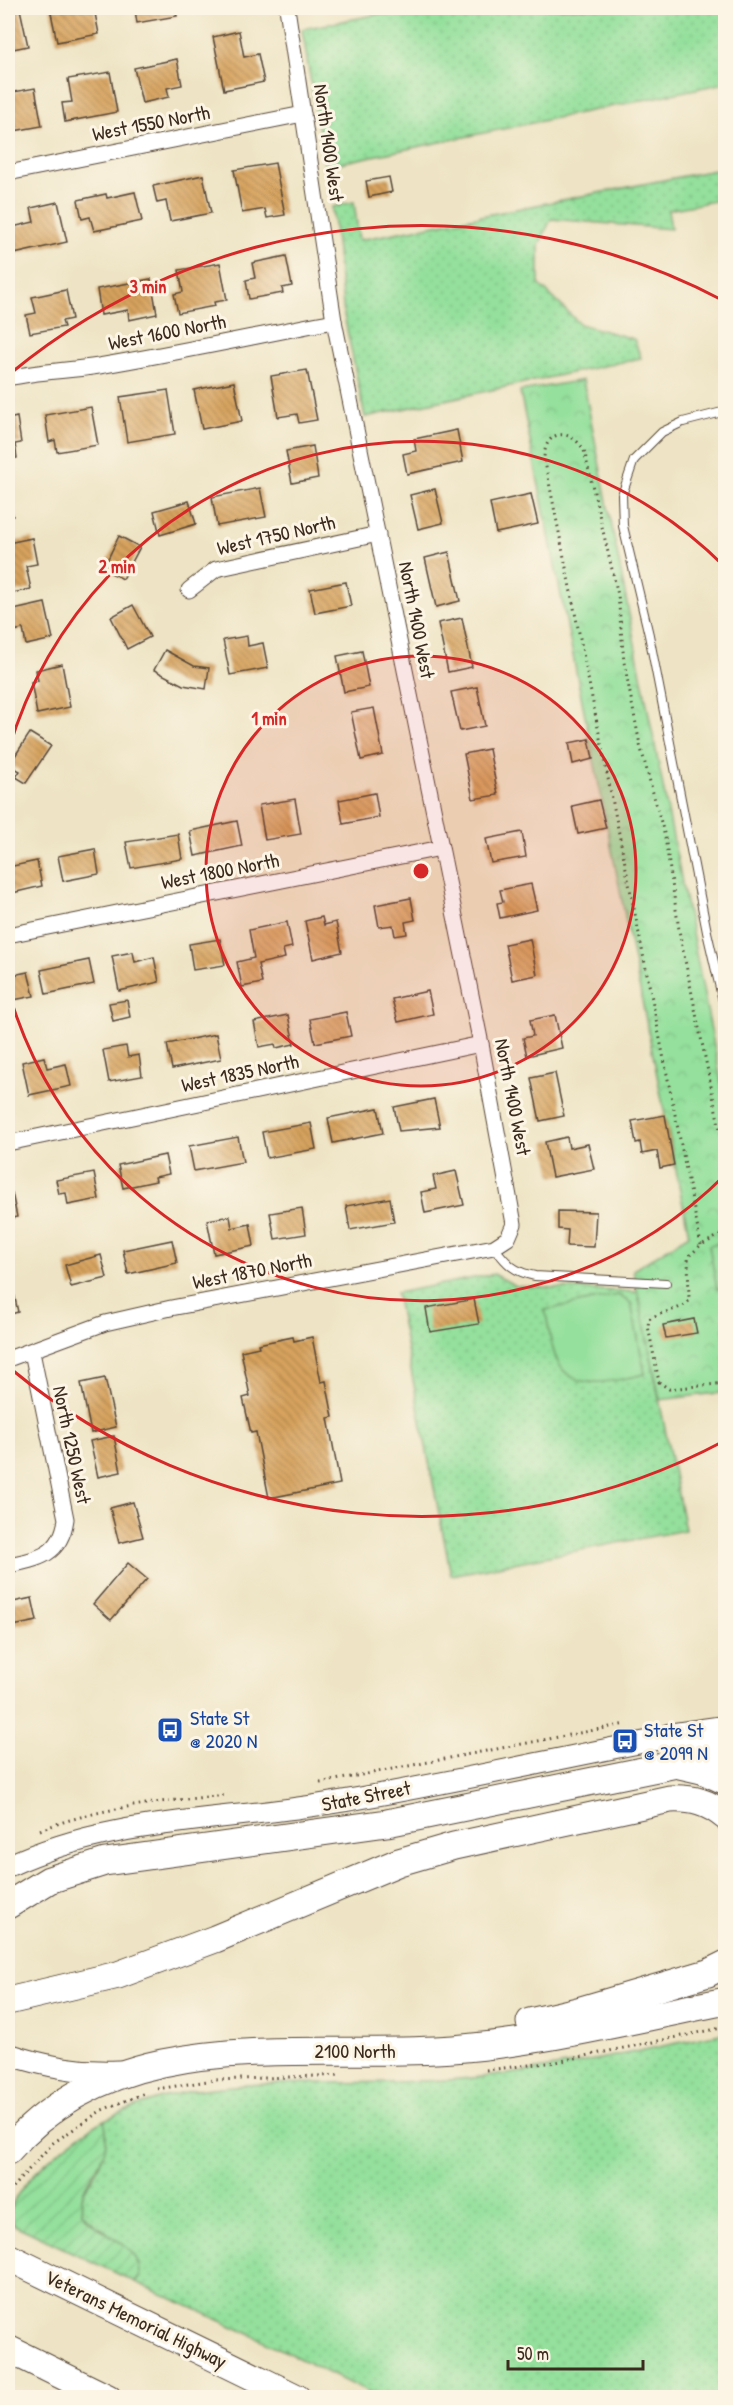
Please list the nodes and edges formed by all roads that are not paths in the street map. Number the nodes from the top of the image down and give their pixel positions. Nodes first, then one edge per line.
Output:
1 (287, 8) edge
2 (303, 114) junction
3 (8, 174) edge
4 (334, 321) junction
5 (8, 378) edge
6 (726, 411) edge
7 (378, 534) junction
8 (189, 590) dead end
9 (441, 848) junction
10 (8, 935) edge
11 (726, 1014) edge
12 (481, 1044) junction
13 (8, 1143) edge
14 (508, 1238) joint
15 (494, 1247) junction
16 (666, 1283) dead end
17 (32, 1352) junction
18 (8, 1359) edge
19 (8, 1565) edge
20 (726, 1729) edge
21 (670, 1737) junction
22 (726, 1753) edge
23 (660, 1768) junction
24 (726, 1781) edge
25 (726, 1817) edge
26 (399, 1862) junction
27 (8, 1866) edge
28 (8, 1905) edge
29 (726, 1964) edge
30 (15, 2000) edge
31 (726, 2001) edge
32 (252, 2051) junction
33 (8, 2054) edge
34 (130, 2070) junction
35 (8, 2151) edge
36 (18, 2262) edge
37 (12, 2351) edge
38 (108, 2397) edge
39 (297, 2397) edge

1 - 2 street, North 1400 West
2 - 3 street, West 1550 North
2 - 4 street, North 1400 West
4 - 5 street, West 1600 North
4 - 7 street, North 1400 West
6 - 11 lane
7 - 8 street, West 1750 North
7 - 9 street, North 1400 West
9 - 10 street, West 1800 North
9 - 12 street, North 1400 West
12 - 13 street, West 1835 North
12 - 14 street, North 1400 West
14 - 15 street, West 1870 North
15 - 16 lane
15 - 17 street, West 1870 North
17 - 18 street, West 1870 North
17 - 19 street, North 1250 West
20 - 21 highway
21 - 22 main road, State Street
21 - 27 main road, State Street
22 - 23 highway
23 - 24 highway
23 - 26 highway
23 - 28 highway
25 - 26 highway
26 - 30 highway
29 - 32 highway
31 - 32 highway, 2100 North
32 - 34 highway, 2100 North
33 - 34 main road
34 - 35 highway, 2100 North
36 - 39 highway, Veterans Memorial Highway
37 - 38 highway

